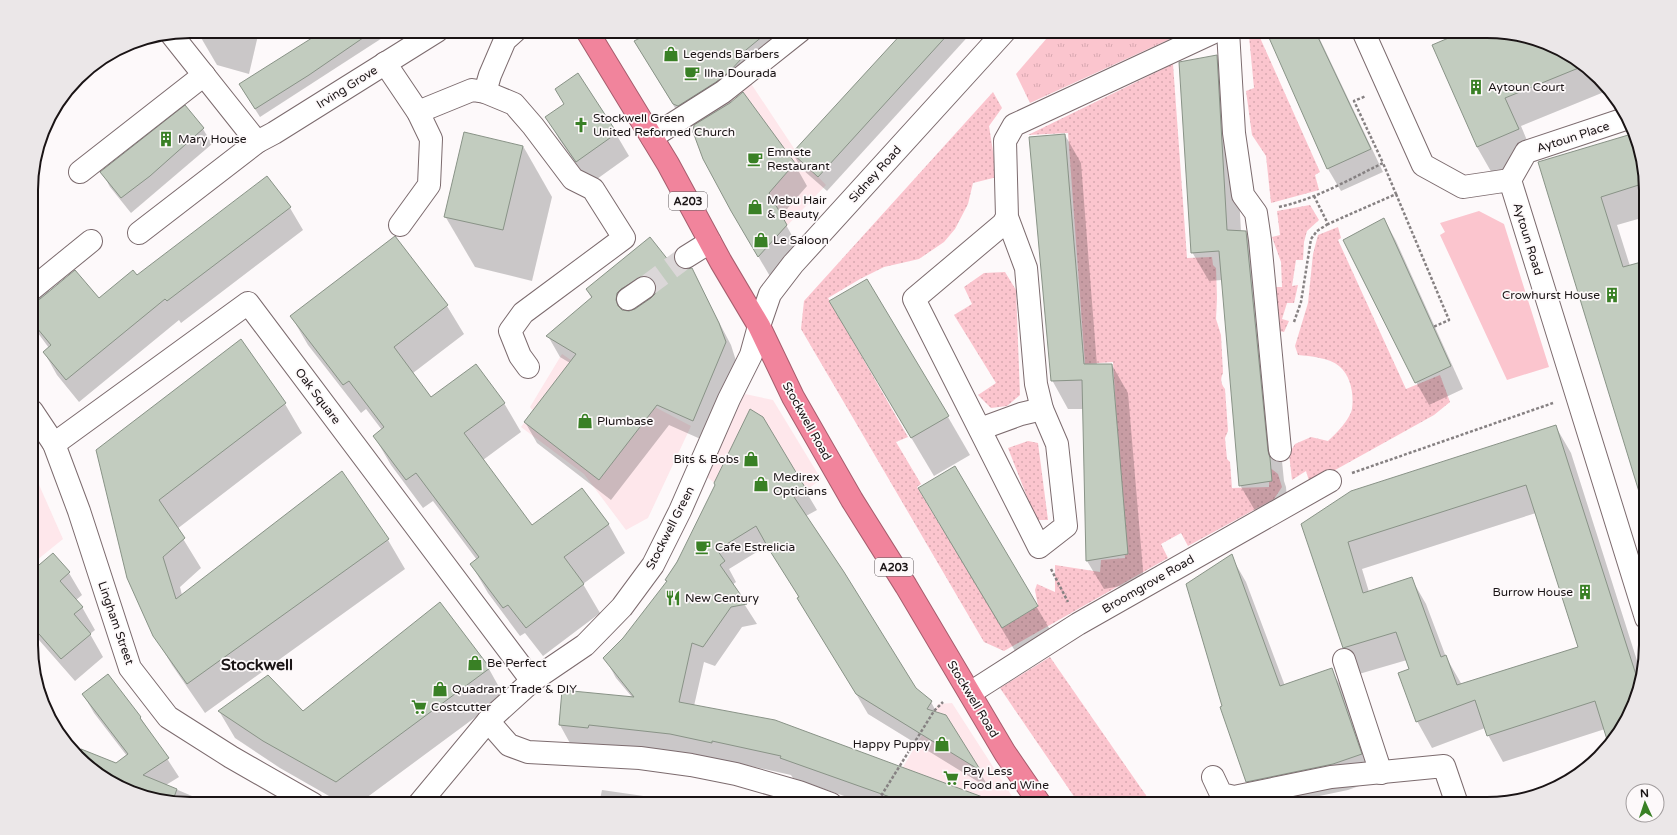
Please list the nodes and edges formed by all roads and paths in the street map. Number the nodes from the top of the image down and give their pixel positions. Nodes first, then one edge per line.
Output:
1 (426, 38) edge
2 (507, 38) edge
3 (591, 38) edge
4 (791, 38) edge
5 (999, 38) edge
6 (1201, 38) edge
7 (1228, 38) edge
8 (1366, 38) edge
9 (175, 39) edge
10 (385, 63) junction
11 (204, 75) junction
12 (1388, 86) junction
13 (485, 92) junction
14 (418, 112) junction
15 (1622, 120) edge
16 (652, 137) junction
17 (257, 142) junction
18 (1383, 163) junction
19 (80, 172) dead end
20 (1510, 180) junction
21 (1396, 194) junction
22 (1314, 196) junction
23 (1256, 213) junction
24 (1008, 217) junction
25 (1328, 224) junction
26 (400, 225) dead end
27 (139, 234) dead end
28 (91, 241) dead end
29 (710, 242) junction
30 (686, 257) tunnel mouth
31 (38, 284) edge
32 (1293, 324) dead end
33 (759, 326) junction
34 (1433, 327) dead end
35 (528, 367) dead end
36 (1577, 395) junction
37 (1042, 409) junction
38 (38, 420) edge
39 (980, 429) junction
40 (54, 444) junction
41 (1280, 450) dead end
42 (1330, 481) joint
43 (1039, 547) junction
44 (1639, 595) edge
45 (1078, 624) junction
46 (1344, 660) dead end
47 (532, 681) junction
48 (970, 693) junction
49 (943, 702) dead end
50 (488, 721) junction
51 (1381, 773) junction
52 (1213, 777) dead end
53 (301, 797) edge
54 (425, 797) edge
55 (812, 797) edge
56 (880, 797) edge
57 (1035, 797) edge
58 (1231, 797) edge
59 (1239, 797) edge
60 (1455, 797) edge

1 - 10 street, Irving Grove
2 - 13 street
3 - 16 highway, Stockwell Road / A203
4 - 16 street
5 - 33 street, Sidney Road
6 - 24 street
7 - 23 street
8 - 12 street
9 - 11 street
10 - 14 street
10 - 17 street, Irving Grove
11 - 17 street
11 - 19 street
12 - 18 path
12 - 20 street
13 - 14 street
13 - 35 street
14 - 26 street
15 - 20 street, Aytoun Place
16 - 29 highway, Stockwell Road / A203
17 - 27 street, Irving Grove
18 - 21 path
18 - 22 path
20 - 36 street, Aytoun Road
21 - 25 path
21 - 34 path
22 - 23 path
22 - 25 path
23 - 41 street
24 - 37 street
24 - 39 street
25 - 32 path
28 - 31 street
29 - 30 street
29 - 33 highway, Stockwell Road / A203
33 - 47 street, Stockwell Green
33 - 48 highway, Stockwell Road / A203
36 - 42 path
36 - 44 street, Aytoun Road
37 - 39 street
37 - 43 street
38 - 40 street, Lingham Street
39 - 43 street
40 - 47 street, Oak Square
40 - 53 street, Lingham Street
42 - 45 street, Broomgrove Road
43 - 45 path
45 - 48 street, Broomgrove Road
46 - 51 street
47 - 50 street, Stockwell Green
48 - 57 highway, Stockwell Road / A203
49 - 56 path
50 - 54 street, Stockwell Green
50 - 55 street
51 - 59 street
51 - 60 street
52 - 58 street

